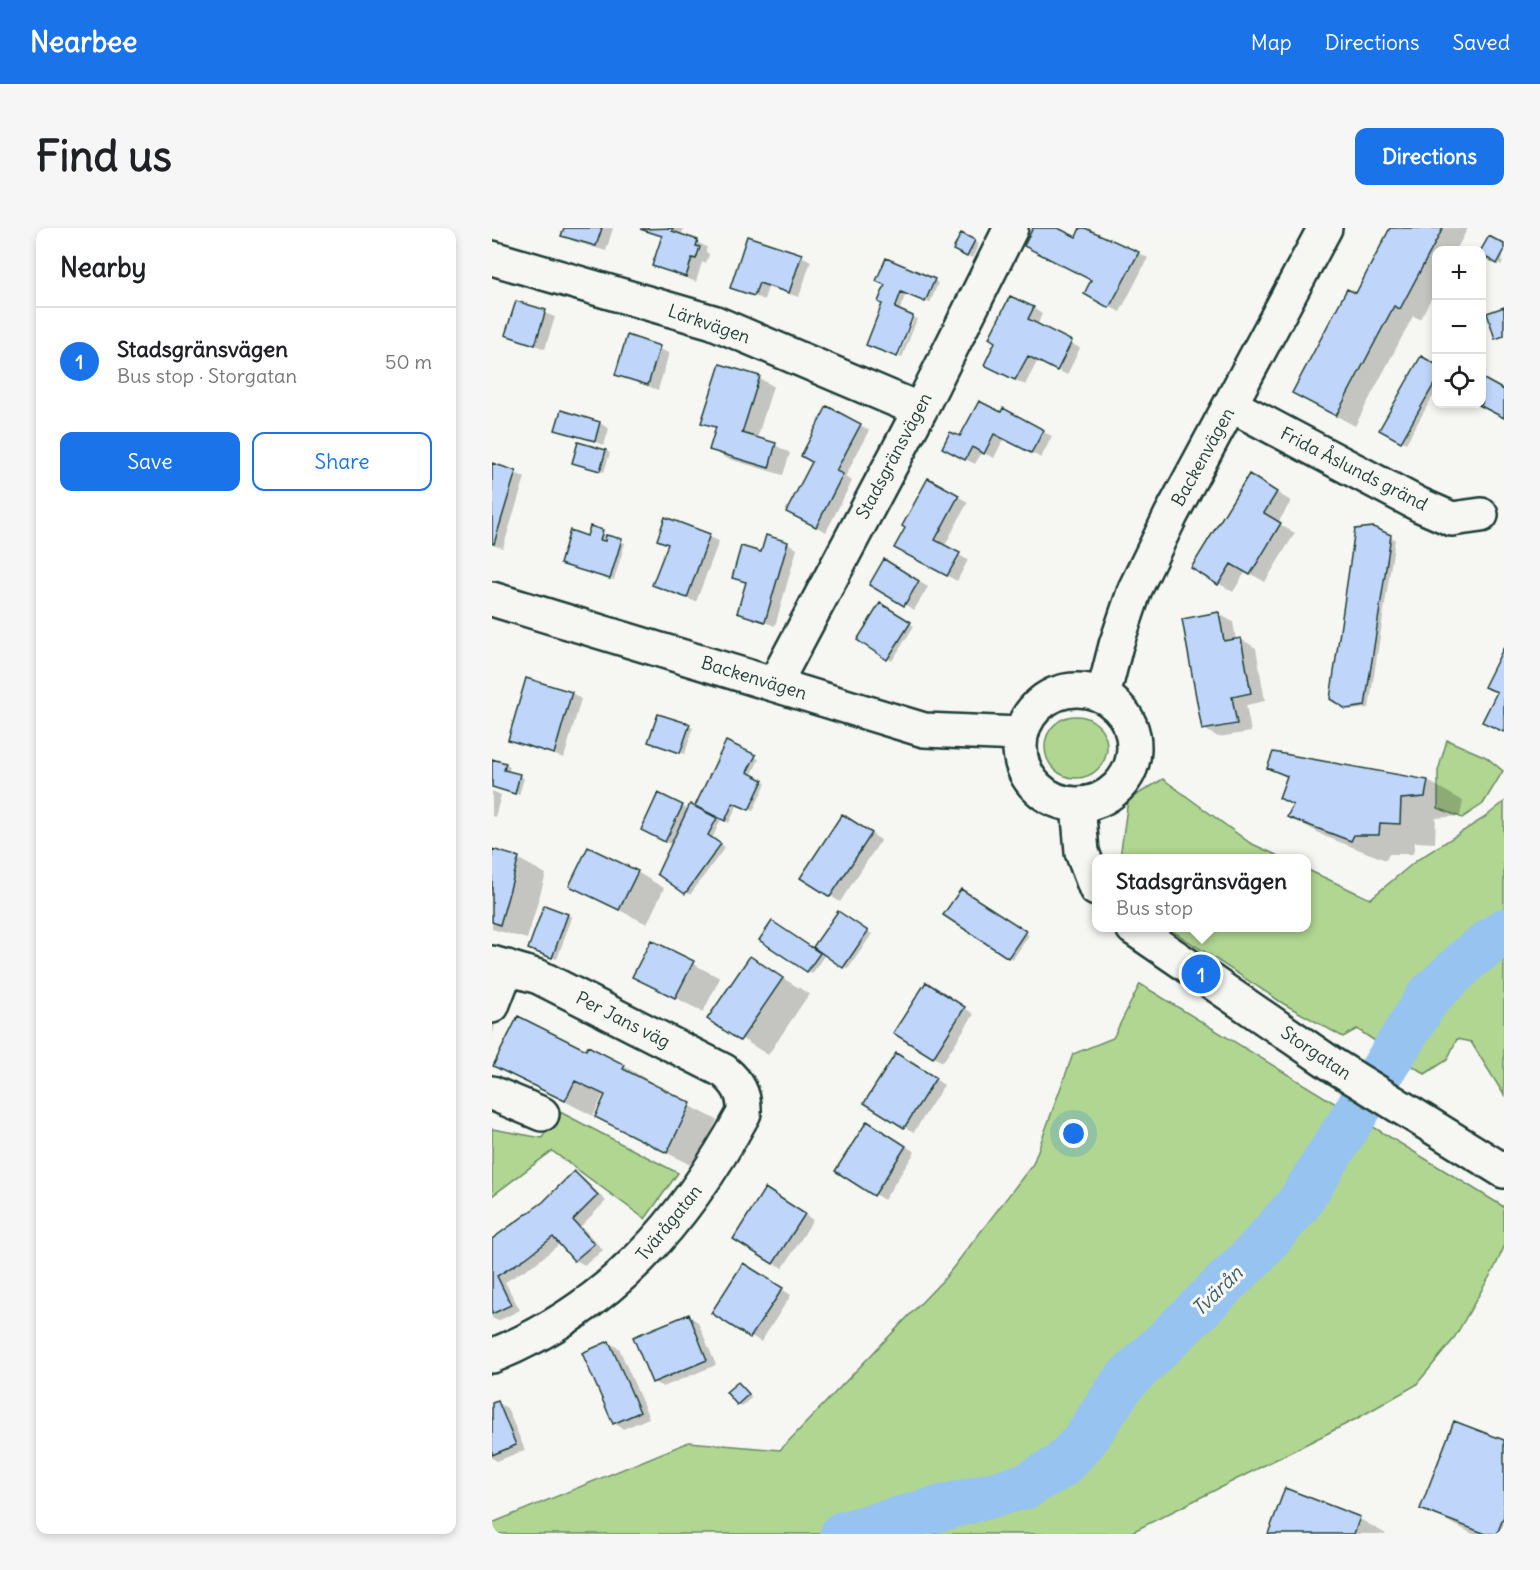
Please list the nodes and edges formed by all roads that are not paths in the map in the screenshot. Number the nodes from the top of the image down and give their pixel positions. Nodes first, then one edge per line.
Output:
1 (1011, 228) edge
2 (1324, 228) edge
3 (492, 258) edge
4 (1231, 405) junction
5 (920, 410) junction
6 (1481, 515) dead end
7 (492, 599) edge
8 (775, 683) junction
9 (1103, 696) junction
10 (1020, 734) junction
11 (1078, 804) junction
12 (1092, 878) edge
13 (1140, 932) edge
14 (499, 965) edge
15 (492, 1006) edge
16 (492, 1093) edge
17 (743, 1094) joint
18 (542, 1114) dead end
19 (1504, 1171) edge
20 (492, 1356) edge

1 - 5 street, Stadsgränsvägen
2 - 4 street, Backenvägen
3 - 5 street, Lärkvägen
4 - 6 street, Frida Åslunds gränd
4 - 9 street, Backenvägen
5 - 8 street, Stadsgränsvägen
7 - 8 street, Backenvägen
8 - 10 street, Backenvägen
9 - 10 street
9 - 11 street
10 - 11 street
11 - 12 street
13 - 19 street, Storgatan
14 - 15 street
14 - 17 street, Per Jans väg
16 - 18 street
17 - 20 street, Tvärågatan

